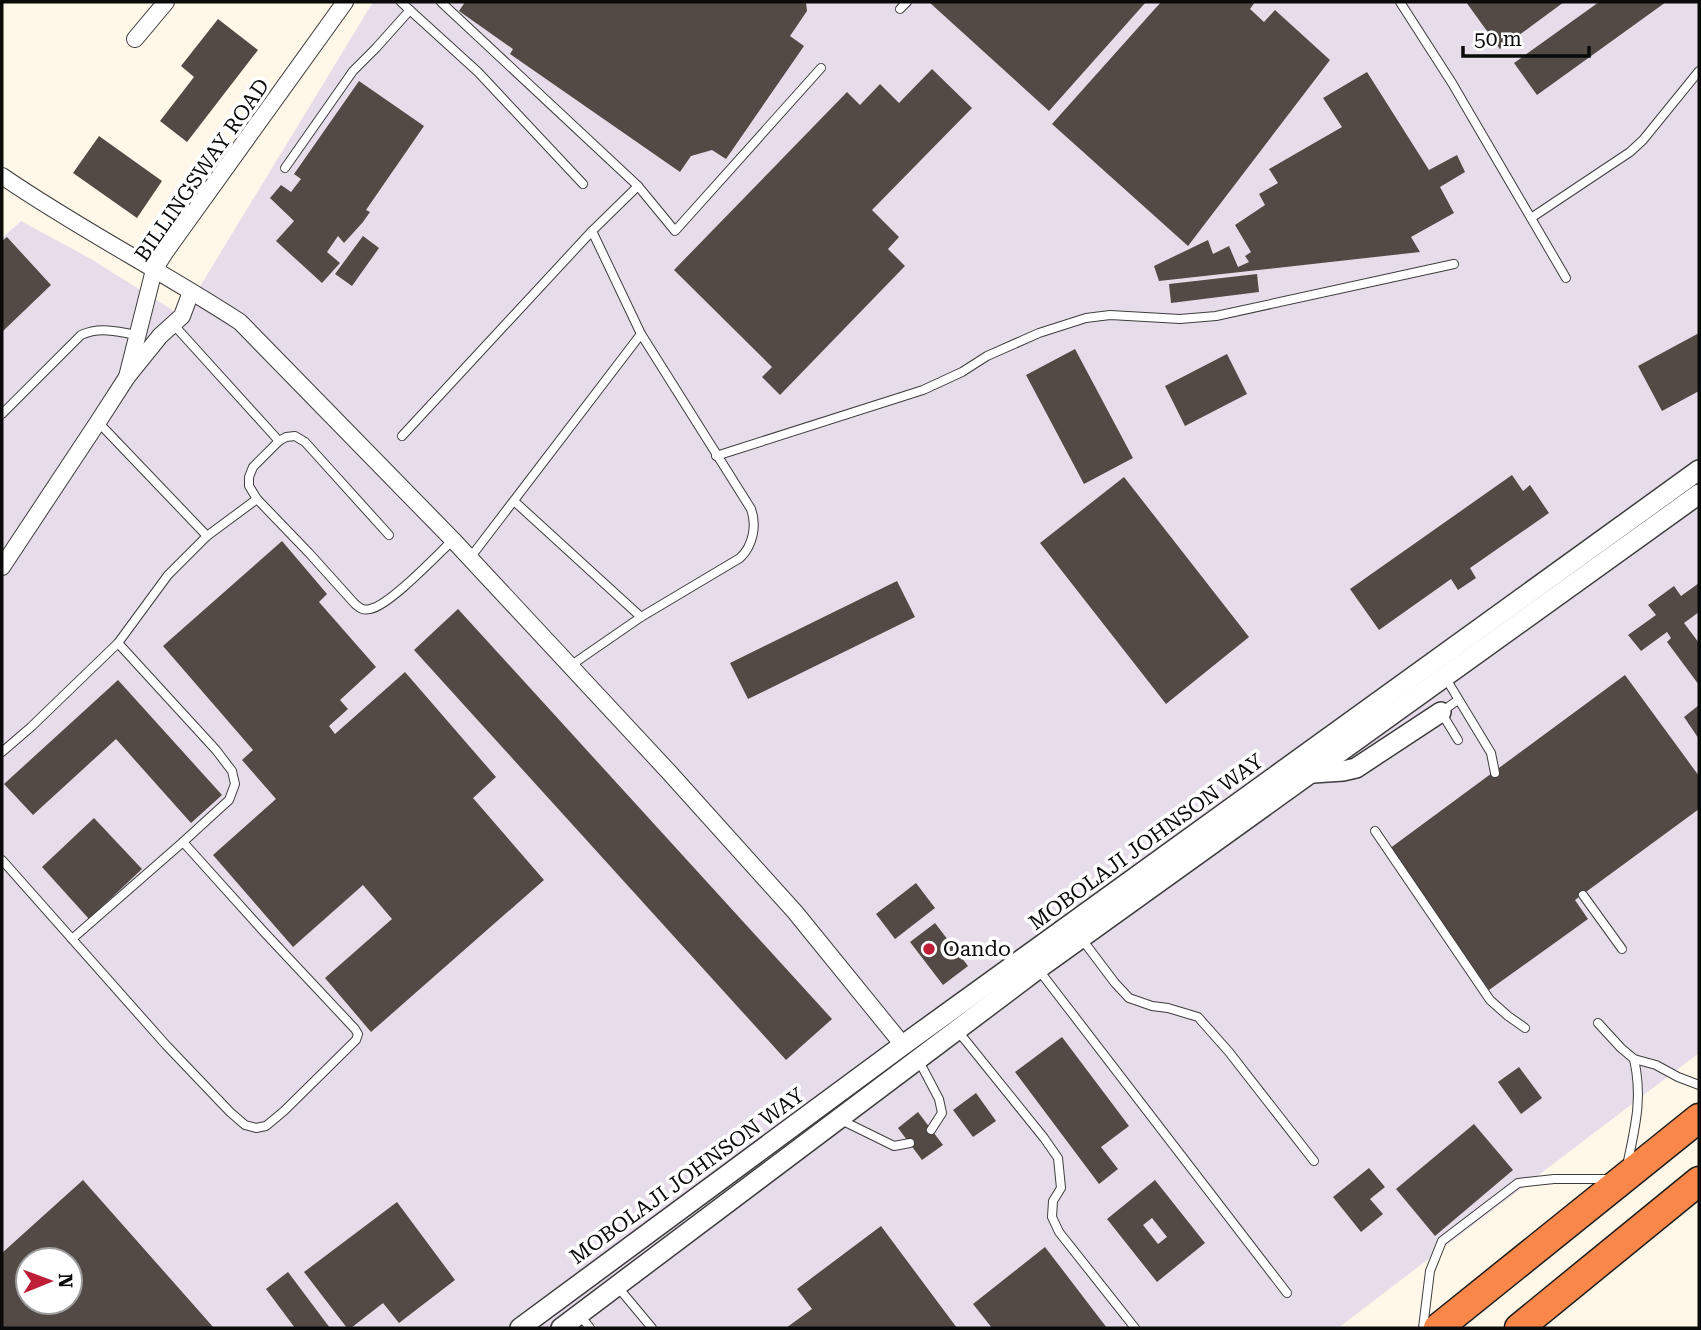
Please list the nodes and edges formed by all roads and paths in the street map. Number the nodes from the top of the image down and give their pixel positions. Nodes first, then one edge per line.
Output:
1 (166, 2) edge
2 (345, 2) edge
3 (401, 2) edge
4 (441, 2) edge
5 (907, 2) edge
6 (1400, 2) edge
7 (900, 9) dead end
8 (410, 10) junction
9 (135, 39) dead end
10 (821, 68) dead end
11 (1699, 71) edge
12 (285, 168) dead end
13 (2, 176) edge
14 (583, 184) dead end
15 (638, 186) junction
16 (1531, 218) junction
17 (592, 231) junction
18 (1454, 264) dead end
19 (154, 270) junction
20 (1566, 278) dead end
21 (191, 292) junction
22 (173, 324) junction
23 (641, 334) junction
24 (138, 335) junction
25 (127, 377) junction
26 (2, 414) edge
27 (98, 422) junction
28 (402, 436) dead end
29 (279, 440) junction
30 (716, 456) junction
31 (1699, 470) edge
32 (1699, 494) edge
33 (257, 499) junction
34 (514, 501) junction
35 (389, 535) dead end
36 (206, 536) junction
37 (453, 540) junction
38 (470, 558) junction
39 (2, 567) edge
40 (641, 617) junction
41 (118, 643) junction
42 (570, 666) junction
43 (1445, 677) junction
44 (1458, 700) junction
45 (1441, 712) junction
46 (1458, 740) dead end
47 (2, 752) edge
48 (1312, 773) junction
49 (1494, 773) dead end
50 (1375, 831) dead end
51 (183, 842) junction
52 (2, 860) edge
53 (1583, 895) dead end
54 (1081, 938) junction
55 (72, 939) junction
56 (1622, 949) dead end
57 (1038, 968) junction
58 (1598, 1023) dead end
59 (1525, 1028) dead end
60 (957, 1030) junction
61 (903, 1045) junction
62 (918, 1059) junction
63 (1634, 1059) junction
64 (1699, 1085) edge
65 (1699, 1118) edge
66 (838, 1119) junction
67 (931, 1130) dead end
68 (910, 1143) dead end
69 (1314, 1161) dead end
70 (1624, 1179) junction
71 (1699, 1181) edge
72 (617, 1286) junction
73 (1287, 1293) dead end
74 (585, 1321) edge
75 (520, 1328) edge
76 (561, 1328) edge
77 (652, 1328) edge
78 (1135, 1328) edge
79 (1423, 1328) edge
80 (1438, 1328) edge
81 (1519, 1328) edge

1 - 9 street
2 - 19 street, BILLINGSWAY ROAD
3 - 8 lane
4 - 15 lane
5 - 7 lane
6 - 16 lane
8 - 12 lane
8 - 14 lane
10 - 15 lane
11 - 16 lane
13 - 19 street
15 - 17 lane
16 - 20 lane
17 - 23 lane
17 - 28 lane
18 - 30 lane
19 - 21 street
19 - 24 street, BILLINGSWAY ROAD
21 - 22 street, BILLINGSWAY ROAD
21 - 37 street
22 - 25 street, BILLINGSWAY ROAD
22 - 29 lane
23 - 30 lane
23 - 34 lane
24 - 25 street, BILLINGSWAY ROAD
24 - 26 lane
25 - 27 street, BILLINGSWAY ROAD
27 - 36 lane
27 - 39 street, BILLINGSWAY ROAD
29 - 33 lane
29 - 35 lane
30 - 40 lane
31 - 61 street, MOBOLAJI JOHNSON WAY
32 - 43 street, MOBOLAJI JOHNSON WAY
33 - 36 lane
33 - 37 lane
34 - 38 lane
34 - 40 lane
36 - 41 lane
37 - 38 street
38 - 42 street
40 - 42 lane
41 - 47 lane
41 - 51 lane
42 - 61 street
43 - 44 lane
43 - 48 street, MOBOLAJI JOHNSON WAY
44 - 45 lane
44 - 49 lane
45 - 46 lane
45 - 48 street
48 - 54 street, MOBOLAJI JOHNSON WAY
50 - 59 lane
51 - 55 lane
51 - 55 lane
52 - 55 lane
53 - 56 lane
54 - 57 street, MOBOLAJI JOHNSON WAY
54 - 69 lane
57 - 60 street, MOBOLAJI JOHNSON WAY
57 - 73 lane
58 - 63 lane
60 - 62 street, MOBOLAJI JOHNSON WAY
60 - 78 lane
61 - 75 street, MOBOLAJI JOHNSON WAY
62 - 66 street, MOBOLAJI JOHNSON WAY
62 - 67 lane
63 - 64 lane
63 - 70 lane
65 - 70 highway
66 - 68 lane
66 - 72 street, MOBOLAJI JOHNSON WAY
70 - 79 lane
70 - 80 highway
71 - 81 highway
72 - 74 street, MOBOLAJI JOHNSON WAY
72 - 77 lane
74 - 76 street, MOBOLAJI JOHNSON WAY

